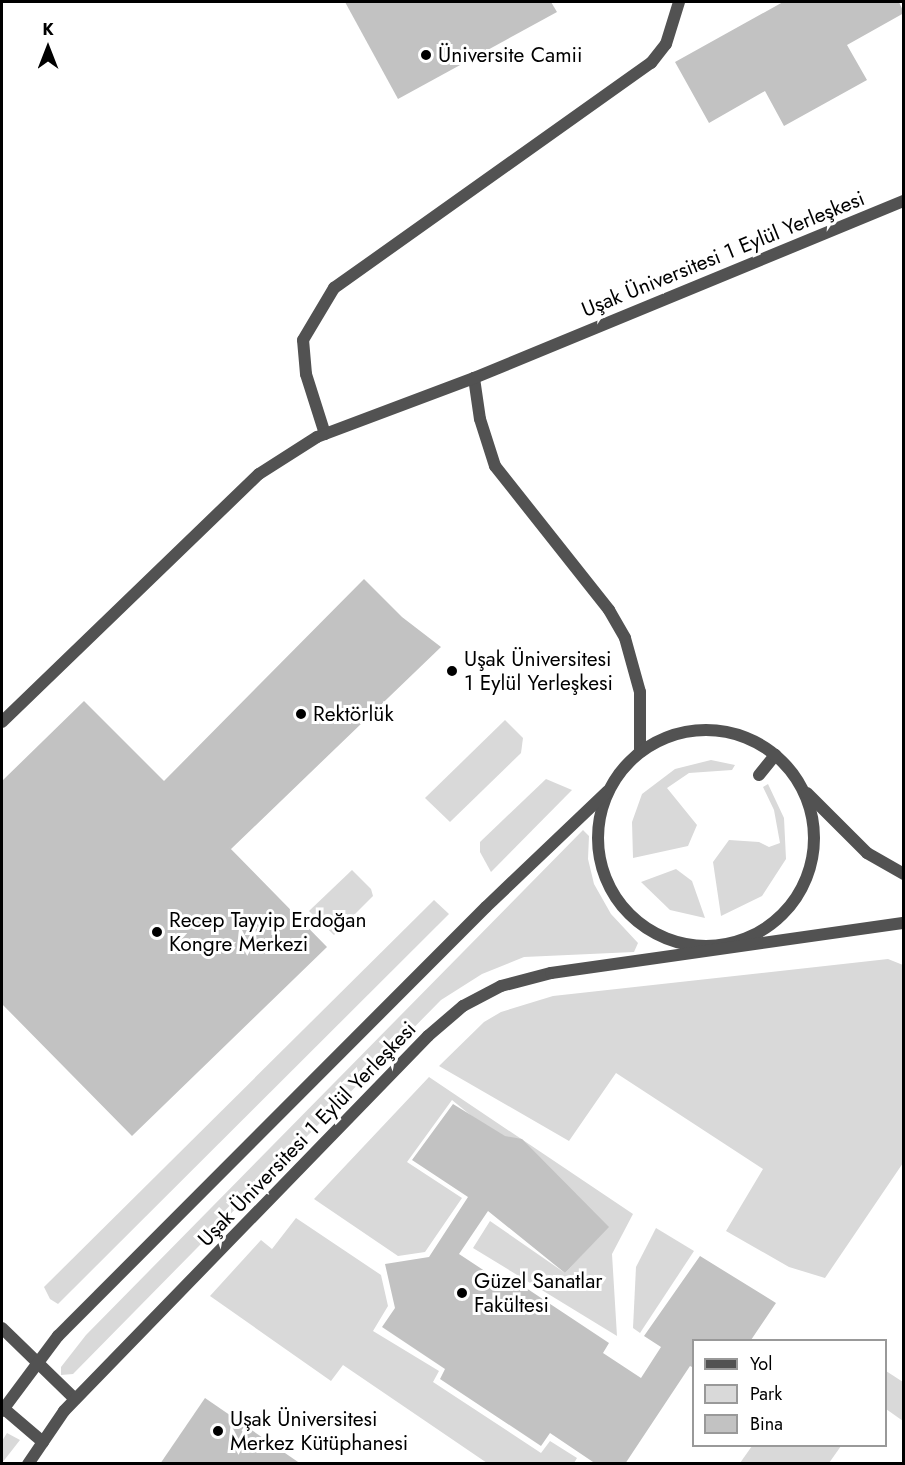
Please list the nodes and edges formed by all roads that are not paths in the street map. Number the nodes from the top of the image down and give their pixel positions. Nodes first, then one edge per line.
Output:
1 (679, 2) edge
2 (903, 201) edge
3 (474, 378) junction
4 (325, 434) junction
5 (2, 722) edge
6 (640, 752) junction
7 (775, 755) junction
8 (759, 775) dead end
9 (804, 790) junction
10 (608, 791) junction
11 (903, 874) edge
12 (903, 923) edge
13 (722, 946) junction
14 (2, 1328) edge
15 (36, 1361) junction
16 (75, 1399) junction
17 (2, 1408) edge
18 (43, 1442) junction
19 (28, 1464) edge

1 - 4 street
2 - 3 street, Uşak Üniversitesi 1 Eylül Yerleşkesi
3 - 4 street, Uşak Üniversitesi 1 Eylül Yerleşkesi
3 - 6 street
4 - 5 street, Uşak Üniversitesi 1 Eylül Yerleşkesi
6 - 7 street, Uşak Üniversitesi 1 Eylül Yerleşkesi
6 - 10 street, Uşak Üniversitesi 1 Eylül Yerleşkesi
7 - 8 street
7 - 9 street, Uşak Üniversitesi 1 Eylül Yerleşkesi
9 - 11 street, Uşak Üniversitesi 1 Eylül Yerleşkesi
9 - 13 street, Uşak Üniversitesi 1 Eylül Yerleşkesi
10 - 13 street, Uşak Üniversitesi 1 Eylül Yerleşkesi
10 - 15 street, Uşak Üniversitesi 1 Eylül Yerleşkesi
12 - 13 street, Uşak Üniversitesi 1 Eylül Yerleşkesi
13 - 16 street, Uşak Üniversitesi 1 Eylül Yerleşkesi
14 - 15 street
15 - 16 street
15 - 17 street, Uşak Üniversitesi 1 Eylül Yerleşkesi
16 - 18 street, Uşak Üniversitesi 1 Eylül Yerleşkesi
17 - 18 street
18 - 19 street, Uşak Üniversitesi 1 Eylül Yerleşkesi

